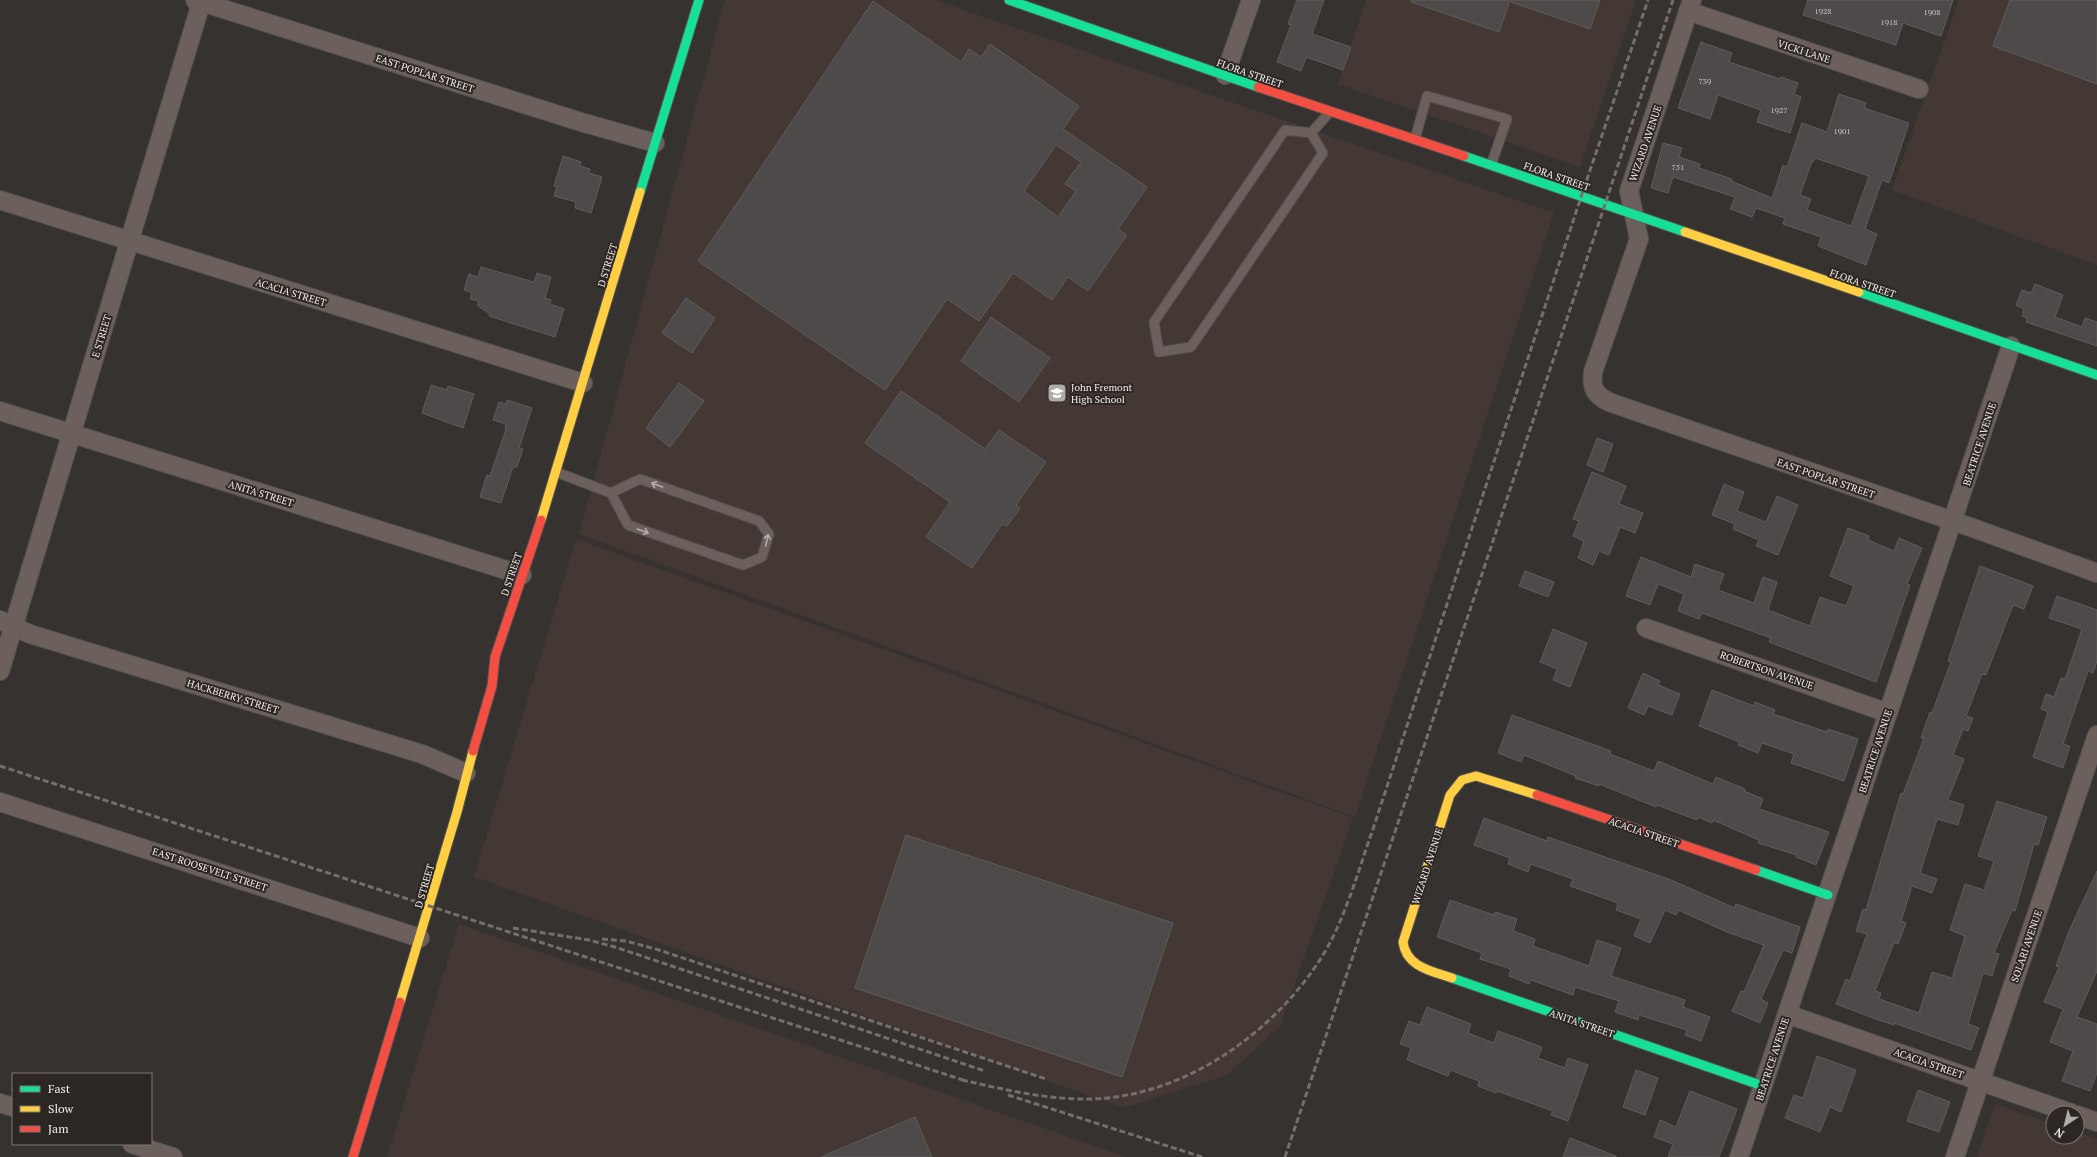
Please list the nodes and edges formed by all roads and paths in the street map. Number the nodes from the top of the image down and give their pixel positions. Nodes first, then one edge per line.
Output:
1 (699, 0) edge
2 (1251, 0) edge
3 (199, 1) edge
4 (1017, 2) edge
5 (1690, 6) edge
6 (1225, 75) junction
7 (1919, 88) dead end
8 (1330, 112) junction
9 (1311, 133) junction
10 (1415, 139) junction
11 (655, 143) junction
12 (1491, 165) junction
13 (0, 200) edge
14 (1635, 215) junction
15 (130, 241) junction
16 (2011, 346) junction
17 (1599, 354) joint
18 (2097, 375) edge
19 (583, 383) junction
20 (0, 411) edge
21 (72, 433) junction
22 (556, 472) junction
23 (611, 493) junction
24 (1953, 522) junction
25 (2097, 574) edge
26 (522, 575) junction
27 (7, 623) edge
28 (1646, 628) dead end
29 (0, 671) edge
30 (1888, 713) junction
31 (2097, 735) edge
32 (466, 773) junction
33 (1460, 781) joint
34 (0, 802) edge
35 (1828, 895) junction
36 (420, 938) junction
37 (1405, 954) joint
38 (1788, 1014) junction
39 (1980, 1081) junction
40 (1763, 1086) junction
41 (0, 1103) edge
42 (2048, 1105) edge
43 (12, 1107) edge
44 (2085, 1118) edge
45 (2097, 1122) edge
46 (135, 1145) edge
47 (173, 1157) edge
48 (353, 1157) edge
49 (1739, 1157) edge
50 (1955, 1157) edge

1 - 11 street, D STREET
2 - 6 street
3 - 11 street, EAST POPLAR STREET
3 - 15 street, E STREET
4 - 6 street, FLORA STREET
5 - 7 street, VICKI LANE
5 - 14 street, WIZARD AVENUE
6 - 8 street, FLORA STREET
8 - 9 lane
8 - 10 street, FLORA STREET
9 - 9 lane
10 - 12 street, FLORA STREET
10 - 12 lane
11 - 19 street, D STREET
12 - 14 street, FLORA STREET
13 - 15 street, ACACIA STREET
14 - 16 street, FLORA STREET
14 - 17 street, WIZARD AVENUE
15 - 19 street, ACACIA STREET
15 - 21 street, E STREET
16 - 18 street, FLORA STREET
16 - 24 street, BEATRICE AVENUE
17 - 24 street, EAST POPLAR STREET
19 - 22 street, D STREET
20 - 21 street, ANITA STREET
21 - 26 street, ANITA STREET
21 - 27 street, E STREET
22 - 23 lane
22 - 26 street, D STREET
23 -> 23 lane
24 - 25 street, EAST POPLAR STREET
24 - 30 street, BEATRICE AVENUE
26 - 32 street, D STREET
27 - 29 street, E STREET
27 - 32 street, HACKBERRY STREET
28 - 30 street, ROBERTSON AVENUE
30 - 35 street, BEATRICE AVENUE
31 - 39 street, SOLARI AVENUE
32 - 36 street, D STREET
33 - 35 street, ACACIA STREET
33 - 37 street, WIZARD AVENUE
34 - 36 street, EAST ROOSEVELT STREET
35 - 38 street, BEATRICE AVENUE
36 - 48 street, D STREET
37 - 40 street, ANITA STREET
38 - 39 street, ACACIA STREET
38 - 40 street, BEATRICE AVENUE
39 - 42 street, ACACIA STREET
39 - 50 street, SOLARI AVENUE
40 - 49 street, BEATRICE AVENUE
41 - 43 street
44 - 45 street
46 - 47 street

